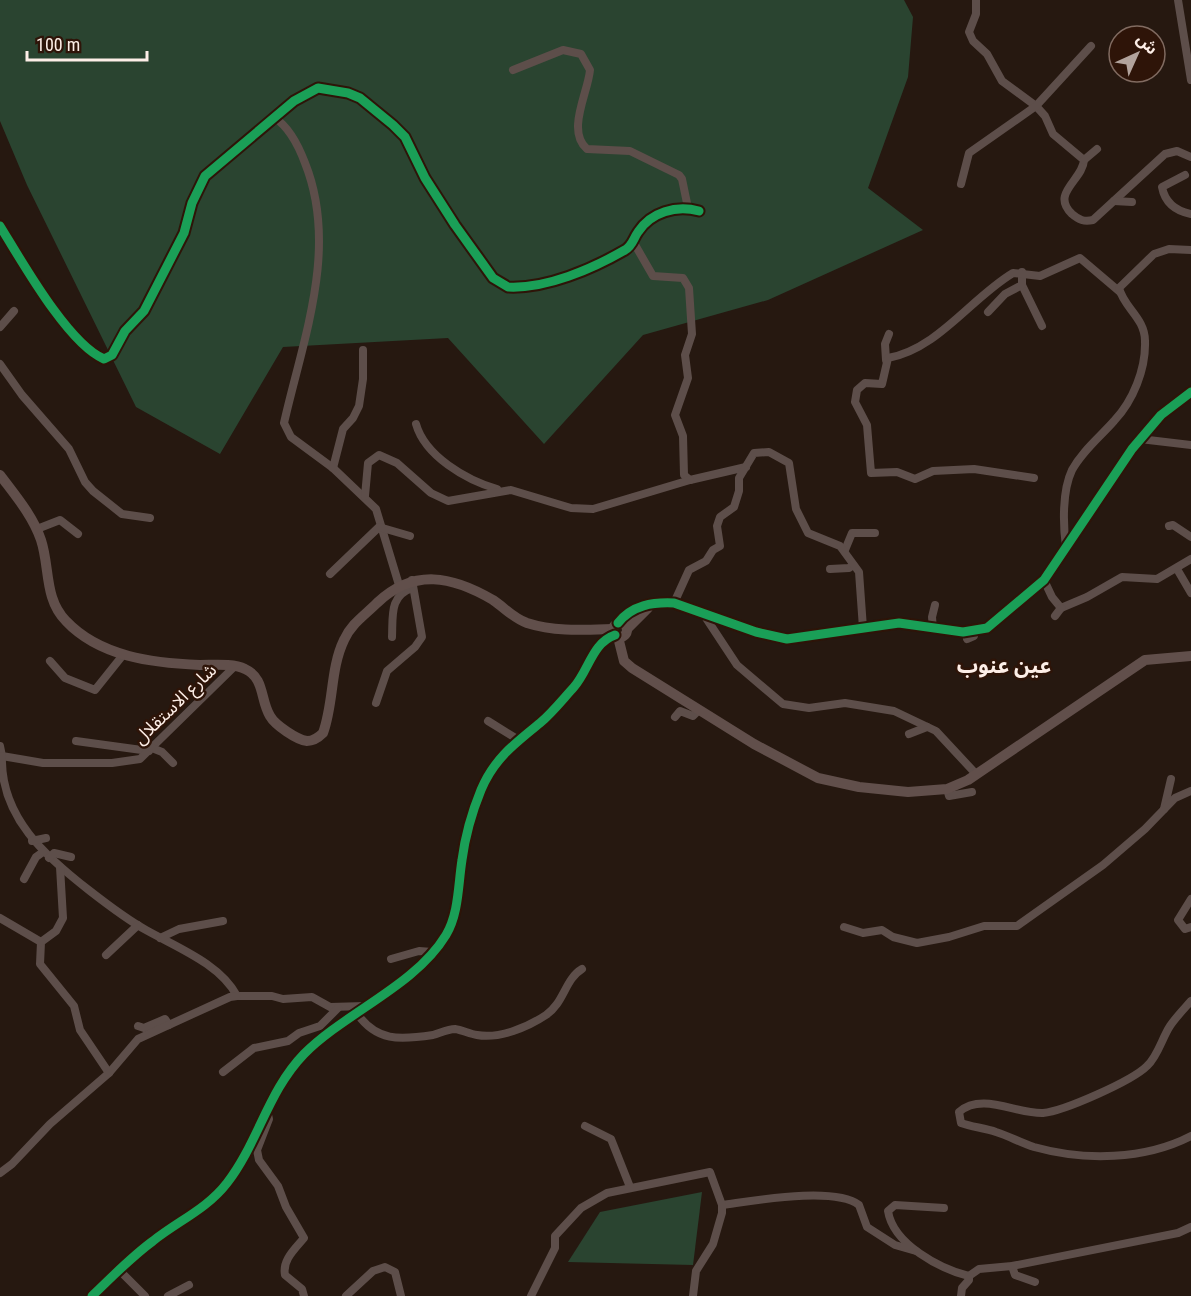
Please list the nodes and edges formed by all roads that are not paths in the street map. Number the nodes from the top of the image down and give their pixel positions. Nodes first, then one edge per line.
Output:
1 (976, 0) edge
2 (1178, 0) edge
3 (1091, 46) dead end
4 (513, 70) dead end
5 (1191, 80) edge
6 (1036, 106) junction
7 (275, 118) junction
8 (1097, 148) dead end
9 (1191, 157) edge
10 (1084, 160) junction
11 (1185, 175) dead end
12 (961, 184) dead end
13 (1114, 201) junction
14 (1132, 202) dead end
15 (688, 208) junction
16 (699, 211) dead end
17 (1191, 214) edge
18 (0, 226) edge
19 (634, 243) junction
20 (1191, 250) edge
21 (1023, 272) junction
22 (1022, 285) junction
23 (1120, 292) junction
24 (14, 311) dead end
25 (988, 312) dead end
26 (1042, 326) dead end
27 (0, 327) edge
28 (889, 334) dead end
29 (363, 350) dead end
30 (886, 360) junction
31 (0, 364) edge
32 (1191, 392) edge
33 (416, 424) dead end
34 (1140, 439) junction
35 (1191, 445) edge
36 (746, 467) junction
37 (333, 468) junction
38 (0, 475) edge
39 (1034, 478) dead end
40 (690, 480) junction
41 (501, 490) junction
42 (365, 496) junction
43 (150, 518) dead end
44 (1169, 526) dead end
45 (383, 527) junction
46 (37, 529) junction
47 (875, 533) dead end
48 (78, 534) dead end
49 (410, 536) dead end
50 (1191, 537) edge
51 (1066, 549) junction
52 (845, 550) junction
53 (1191, 559) edge
54 (853, 565) junction
55 (830, 569) dead end
56 (1176, 569) junction
57 (330, 574) dead end
58 (1044, 580) junction
59 (413, 584) junction
60 (399, 585) junction
61 (1191, 593) edge
62 (674, 603) junction
63 (935, 605) dead end
64 (1062, 608) junction
65 (704, 615) junction
66 (1055, 616) dead end
67 (863, 628) junction
68 (933, 628) junction
69 (619, 631) junction
70 (392, 638) dead end
71 (123, 655) junction
72 (1191, 656) edge
73 (50, 661) dead end
74 (235, 666) junction
75 (376, 703) dead end
76 (699, 710) junction
77 (675, 717) dead end
78 (488, 721) dead end
79 (927, 726) junction
80 (909, 734) dead end
81 (517, 740) junction
82 (76, 741) dead end
83 (0, 746) edge
84 (151, 750) junction
85 (2, 756) junction
86 (173, 763) dead end
87 (0, 773) edge
88 (976, 774) junction
89 (1171, 779) dead end
90 (2, 788) edge
91 (947, 789) junction
92 (1191, 791) edge
93 (972, 792) dead end
94 (1163, 811) junction
95 (46, 838) dead end
96 (32, 841) junction
97 (46, 855) junction
98 (71, 857) dead end
99 (60, 867) junction
100 (24, 879) dead end
101 (1191, 899) edge
102 (0, 918) edge
103 (223, 921) dead end
104 (138, 925) junction
105 (844, 927) dead end
106 (1191, 927) edge
107 (160, 938) junction
108 (41, 942) junction
109 (432, 952) junction
110 (106, 955) dead end
111 (391, 959) dead end
112 (582, 969) dead end
113 (237, 996) junction
114 (1191, 1001) edge
115 (338, 1008) junction
116 (361, 1009) junction
117 (170, 1025) junction
118 (138, 1026) dead end
119 (223, 1072) dead end
120 (109, 1073) junction
121 (267, 1110) junction
122 (585, 1126) dead end
123 (1191, 1136) edge
124 (0, 1173) edge
125 (630, 1187) junction
126 (722, 1205) junction
127 (944, 1208) dead end
128 (1191, 1227) edge
129 (916, 1251) junction
130 (1012, 1266) junction
131 (120, 1270) junction
132 (952, 1272) junction
133 (969, 1276) junction
134 (1035, 1282) dead end
135 (189, 1285) dead end
136 (962, 1292) edge
137 (93, 1296) edge
138 (145, 1296) edge
139 (168, 1296) edge
140 (304, 1296) edge
141 (346, 1296) edge
142 (401, 1296) edge
143 (531, 1296) edge
144 (693, 1296) edge

1 - 6 street
2 - 5 street
3 - 6 street
4 - 15 street
6 - 10 street
6 - 12 street
7 - 18 street
7 - 19 street
7 - 37 street
8 - 10 street
9 - 13 street
10 - 13 street
11 - 17 street
13 - 14 street
15 - 16 street
15 - 19 street
19 - 40 street
20 - 23 street
21 - 22 street
21 - 23 street
21 - 30 street
22 - 25 street
22 - 26 street
23 - 51 street
24 - 27 street
28 - 30 street
29 - 37 street
30 - 39 street
31 - 43 street
32 - 34 street
33 - 41 street
34 - 35 street
34 - 51 street
36 - 40 street
36 - 52 street
36 - 62 street
37 - 42 street
38 - 46 street
40 - 41 street
41 - 42 street
42 - 45 street
44 - 50 street
45 - 49 street
45 - 57 street
45 - 60 street
46 - 48 street
46 - 71 street
47 - 52 street
51 - 58 street
52 - 54 street
53 - 56 street
54 - 55 street
54 - 67 street
56 - 61 street
56 - 64 street
58 - 64 street
58 - 68 street
59 - 60 street
59 - 69 street
59 - 70 street
59 - 75 street
60 - 74 street
62 - 65 street
62 - 69 street
63 - 68 street
64 - 66 street
65 - 67 street
65 - 79 street
67 - 68 street
69 - 76 street
69 - 81 street
71 - 73 street
71 - 74 street
72 - 88 street
74 - 84 street, شارع الاستقلال
76 - 77 street
76 - 91 street
78 - 81 street
79 - 80 street
79 - 88 street
81 - 109 street
82 - 84 street
83 - 85 street
84 - 85 street, شارع الاستقلال
84 - 86 street
85 - 87 street
87 - 90 street
88 - 91 street
89 - 94 street
90 - 96 street
91 - 93 street
92 - 94 street
94 - 105 street
95 - 96 street
96 - 97 street
97 - 98 street
97 - 99 street
97 - 100 street
99 - 104 street
99 - 108 street
101 - 106 street
102 - 108 street
103 - 107 street
104 - 107 street
104 - 110 street
107 - 113 street
108 - 120 street
109 - 111 street
109 - 116 street
112 - 116 street
113 - 115 street
113 - 117 street
114 - 123 street
115 - 116 street
115 - 119 street
116 - 121 street
117 - 118 street
117 - 120 street
120 - 124 street
121 - 131 street
121 - 140 street
122 - 125 street
125 - 126 street
125 - 143 street
126 - 129 street
126 - 144 street
127 - 129 street
128 - 130 street
129 - 132 street
130 - 133 street
130 - 134 street
131 - 137 street
131 - 138 street
132 - 133 street
132 - 136 street
133 - 136 street
135 - 139 street
141 - 142 street

